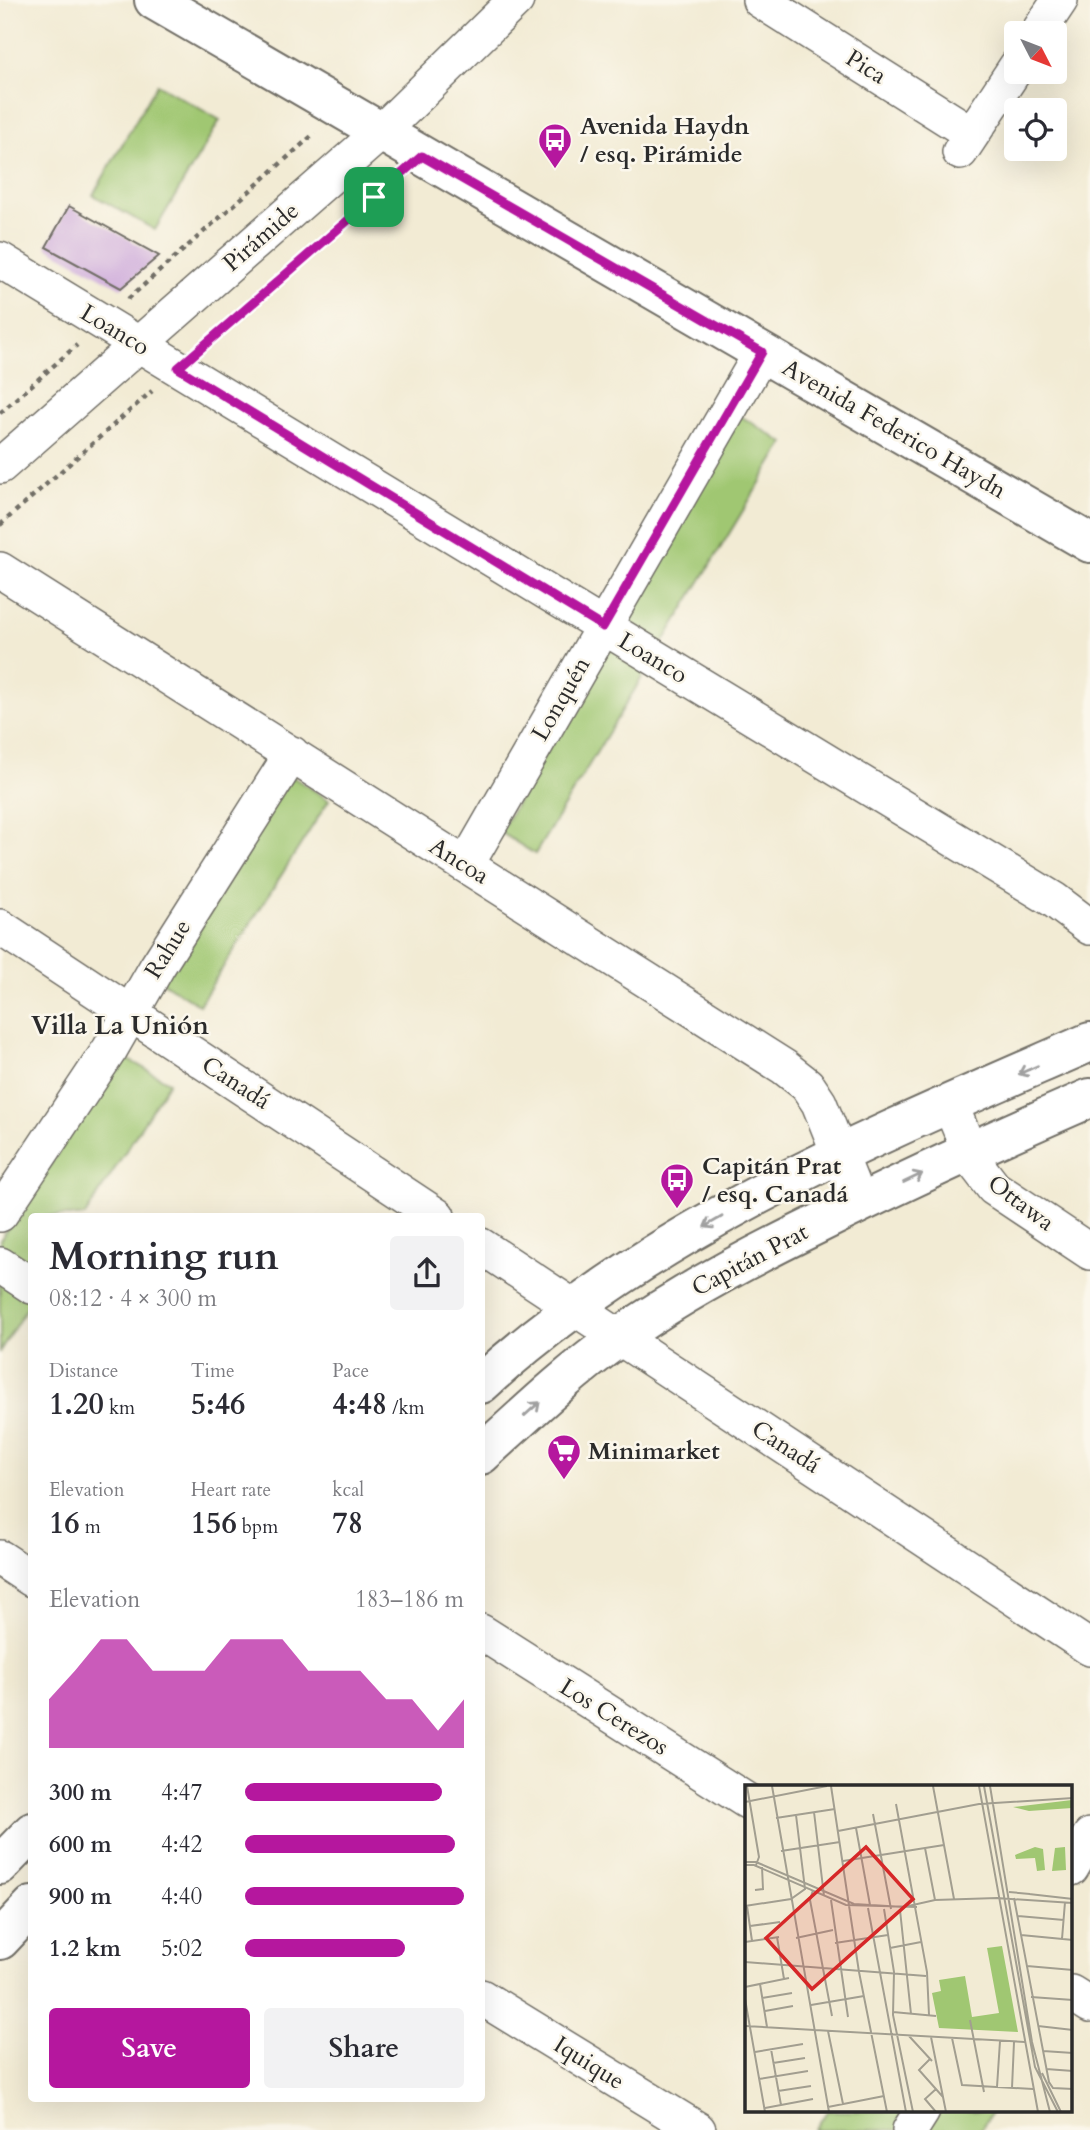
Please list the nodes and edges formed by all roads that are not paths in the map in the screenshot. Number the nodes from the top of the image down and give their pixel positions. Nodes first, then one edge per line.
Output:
1 (153, 0) edge
2 (516, 0) edge
3 (760, 0) edge
4 (1060, 0) edge
5 (1046, 21) edge
6 (1005, 84) edge
7 (380, 132) junction
8 (0, 260) edge
9 (139, 345) junction
10 (762, 352) junction
11 (0, 466) edge
12 (1090, 543) edge
13 (0, 570) edge
14 (603, 627) junction
15 (292, 754) junction
16 (466, 865) junction
17 (0, 927) edge
18 (1090, 927) edge
19 (130, 1013) junction
20 (1090, 1042) edge
21 (1090, 1098) edge
22 (950, 1104) junction
23 (970, 1151) junction
24 (840, 1154) junction
25 (859, 1203) junction
26 (432, 1213) edge
27 (0, 1214) edge
28 (485, 1249) edge
29 (1090, 1252) edge
30 (0, 1265) edge
31 (28, 1283) edge
32 (575, 1308) junction
33 (619, 1337) junction
34 (485, 1381) edge
35 (485, 1451) edge
36 (0, 1558) edge
37 (28, 1576) edge
38 (485, 1635) edge
39 (1090, 1648) edge
40 (745, 1800) edge
41 (1090, 1836) edge
42 (1072, 1866) edge
43 (28, 1910) edge
44 (0, 1940) edge
45 (1072, 1994) edge
46 (485, 1999) edge
47 (1090, 2005) edge
48 (921, 2112) edge
49 (698, 2130) edge
50 (910, 2130) edge

1 - 7 street, Avenida Federico Haydn
2 - 7 street, Pirámide
3 - 6 street, Pica
4 - 5 street
7 - 9 street, Pirámide
7 - 10 street, Avenida Federico Haydn
8 - 9 street, Loanco
9 - 11 street, Pirámide
9 - 14 street, Loanco
10 - 12 street, Avenida Federico Haydn
10 - 14 street, Lonquén
13 - 15 street, Ancoa
14 - 16 street, Lonquén
14 - 18 street, Loanco
15 - 16 street, Ancoa
15 - 19 street, Rahue
16 - 24 street, Ancoa
17 - 19 street, Canadá
19 - 26 street, Canadá
19 - 27 street, Rahue
20 -> 22 street, Capitán Prat
21 - 23 street, Capitán Prat
22 - 23 street, Ottawa
22 - 24 street, Capitán Prat
25 -> 23 street, Capitán Prat
23 - 29 street, Ottawa
24 - 25 street, Ancoa
24 -> 32 street, Capitán Prat
25 - 33 street, Capitán Prat
28 - 32 street, Canadá
30 - 31 street
32 - 33 street, Canadá
32 - 34 street, Capitán Prat
35 -> 33 street, Capitán Prat
33 - 39 street, Canadá
36 - 37 street
38 - 40 street, Los Cerezos
41 - 42 street
43 - 44 street
45 - 47 street
46 - 49 street, Iquique
48 - 50 street

